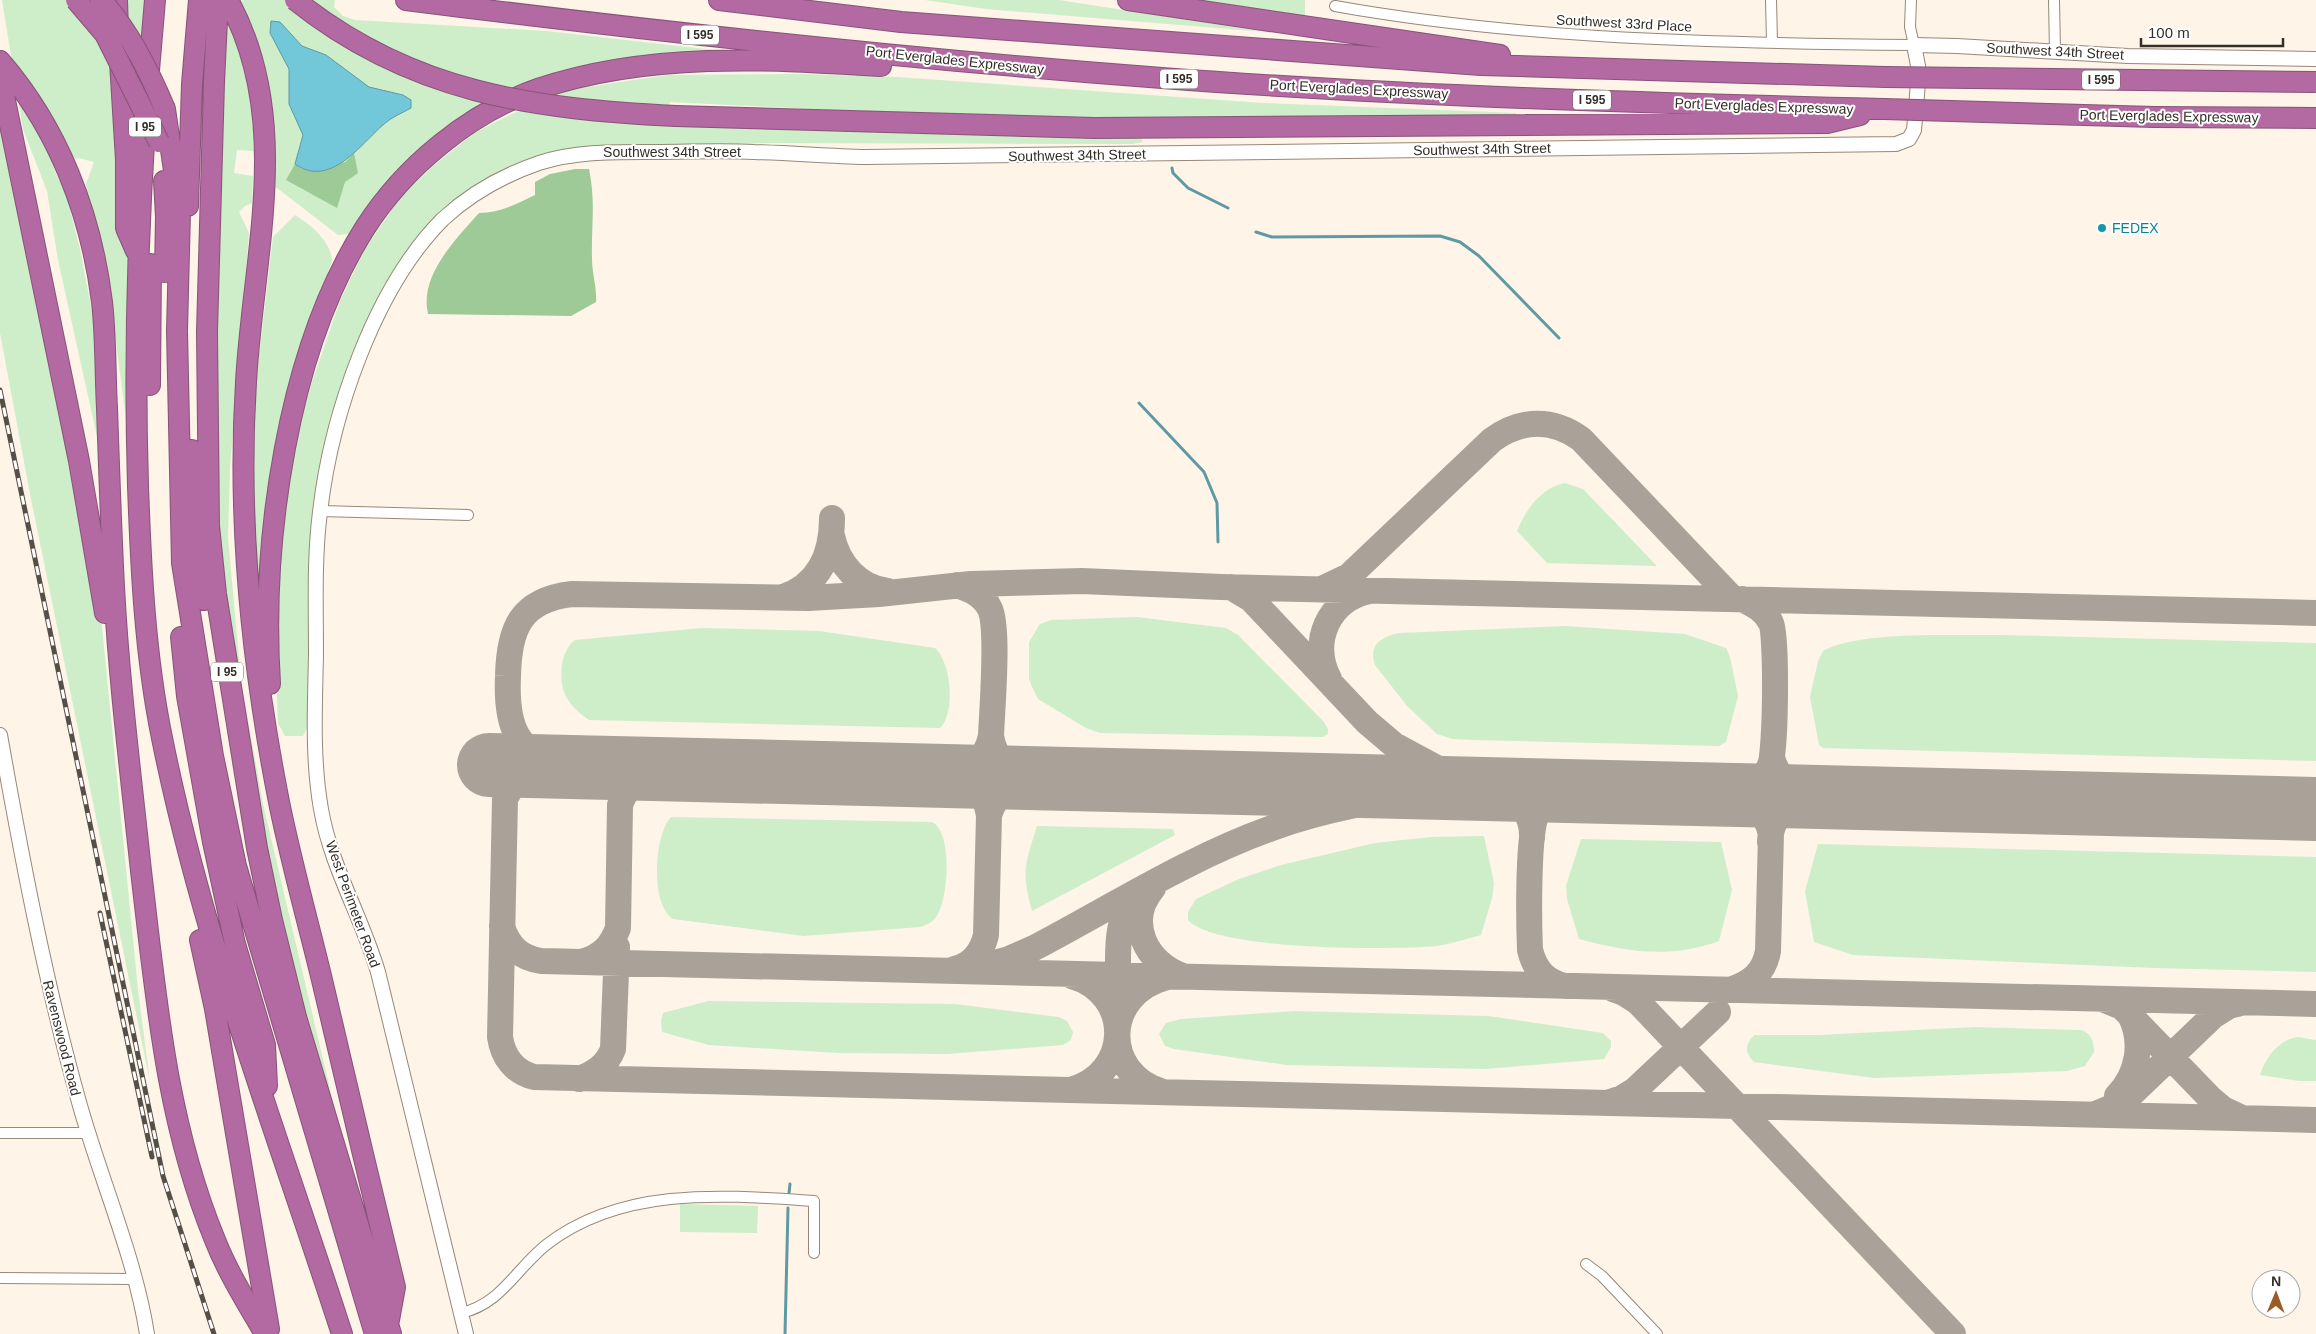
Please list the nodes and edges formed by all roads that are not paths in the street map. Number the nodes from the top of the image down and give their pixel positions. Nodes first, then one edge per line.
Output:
1 (76, 0) edge
2 (101, 0) edge
3 (117, 0) edge
4 (155, 0) edge
5 (168, 0) edge
6 (199, 0) edge
7 (218, 0) edge
8 (228, 0) edge
9 (296, 0) edge
10 (406, 0) edge
11 (719, 0) edge
12 (827, 0) edge
13 (1128, 0) edge
14 (1771, 0) edge
15 (1911, 0) edge
16 (2054, 0) edge
17 (1335, 6) dead end
18 (901, 22) junction
19 (1772, 42) junction
20 (1914, 45) junction
21 (2055, 51) junction
22 (2316, 59) edge
23 (0, 60) edge
24 (995, 65) junction
25 (1553, 68) junction
26 (0, 76) edge
27 (2316, 82) edge
28 (1884, 109) junction
29 (2316, 118) edge
30 (138, 255) junction
31 (361, 351) joint
32 (320, 511) junction
33 (468, 514) dead end
34 (123, 705) junction
35 (0, 736) edge
36 (280, 808) junction
37 (180, 817) junction
38 (273, 996) junction
39 (267, 1086) junction
40 (0, 1133) edge
41 (88, 1133) junction
42 (814, 1253) dead end
43 (1586, 1264) dead end
44 (0, 1278) edge
45 (135, 1279) junction
46 (461, 1313) junction
47 (384, 1331) edge
48 (147, 1334) edge
49 (265, 1334) edge
50 (270, 1334) edge
51 (342, 1334) edge
52 (350, 1334) edge
53 (466, 1334) edge
54 (1657, 1334) edge

1 - 39 highway, bridge
2 - 38 highway, bridge
3 - 30 highway
4 - 30 highway, I 95
5 - 39 highway
6 - 38 highway
7 - 47 highway, I 95
8 - 36 highway
9 - 28 highway, bridge
10 - 24 highway, Port Everglades Expressway / I 595
11 - 18 highway, I 595
12 - 18 highway
13 - 25 highway
14 - 19 street
15 - 20 street
16 - 21 street
17 - 19 street, Southwest 33rd Place
18 - 25 highway, I 595
19 - 20 street, Southwest 33rd Place
20 - 21 street, Southwest 34th Street
20 - 31 street, Southwest 34th Street
21 - 22 street, Southwest 34th Street
23 - 34 highway
24 - 28 highway, Port Everglades Expressway / I 595
24 - 36 highway
25 - 27 highway, I 595, bridge
26 - 34 highway
28 - 29 highway, Port Everglades Expressway / I 595, bridge
30 - 37 highway, I 95
31 - 32 street, West Perimeter Road
32 - 33 street
32 - 46 street, West Perimeter Road
34 - 49 highway
35 - 41 street, Ravenswood Road
36 - 47 highway
37 - 50 highway
37 - 51 highway, I 95
38 - 47 highway
39 - 52 highway
40 - 41 street
41 - 45 street, Ravenswood Road
42 - 46 street
43 - 54 street
44 - 45 street
45 - 48 street, Ravenswood Road
46 - 53 street, West Perimeter Road

